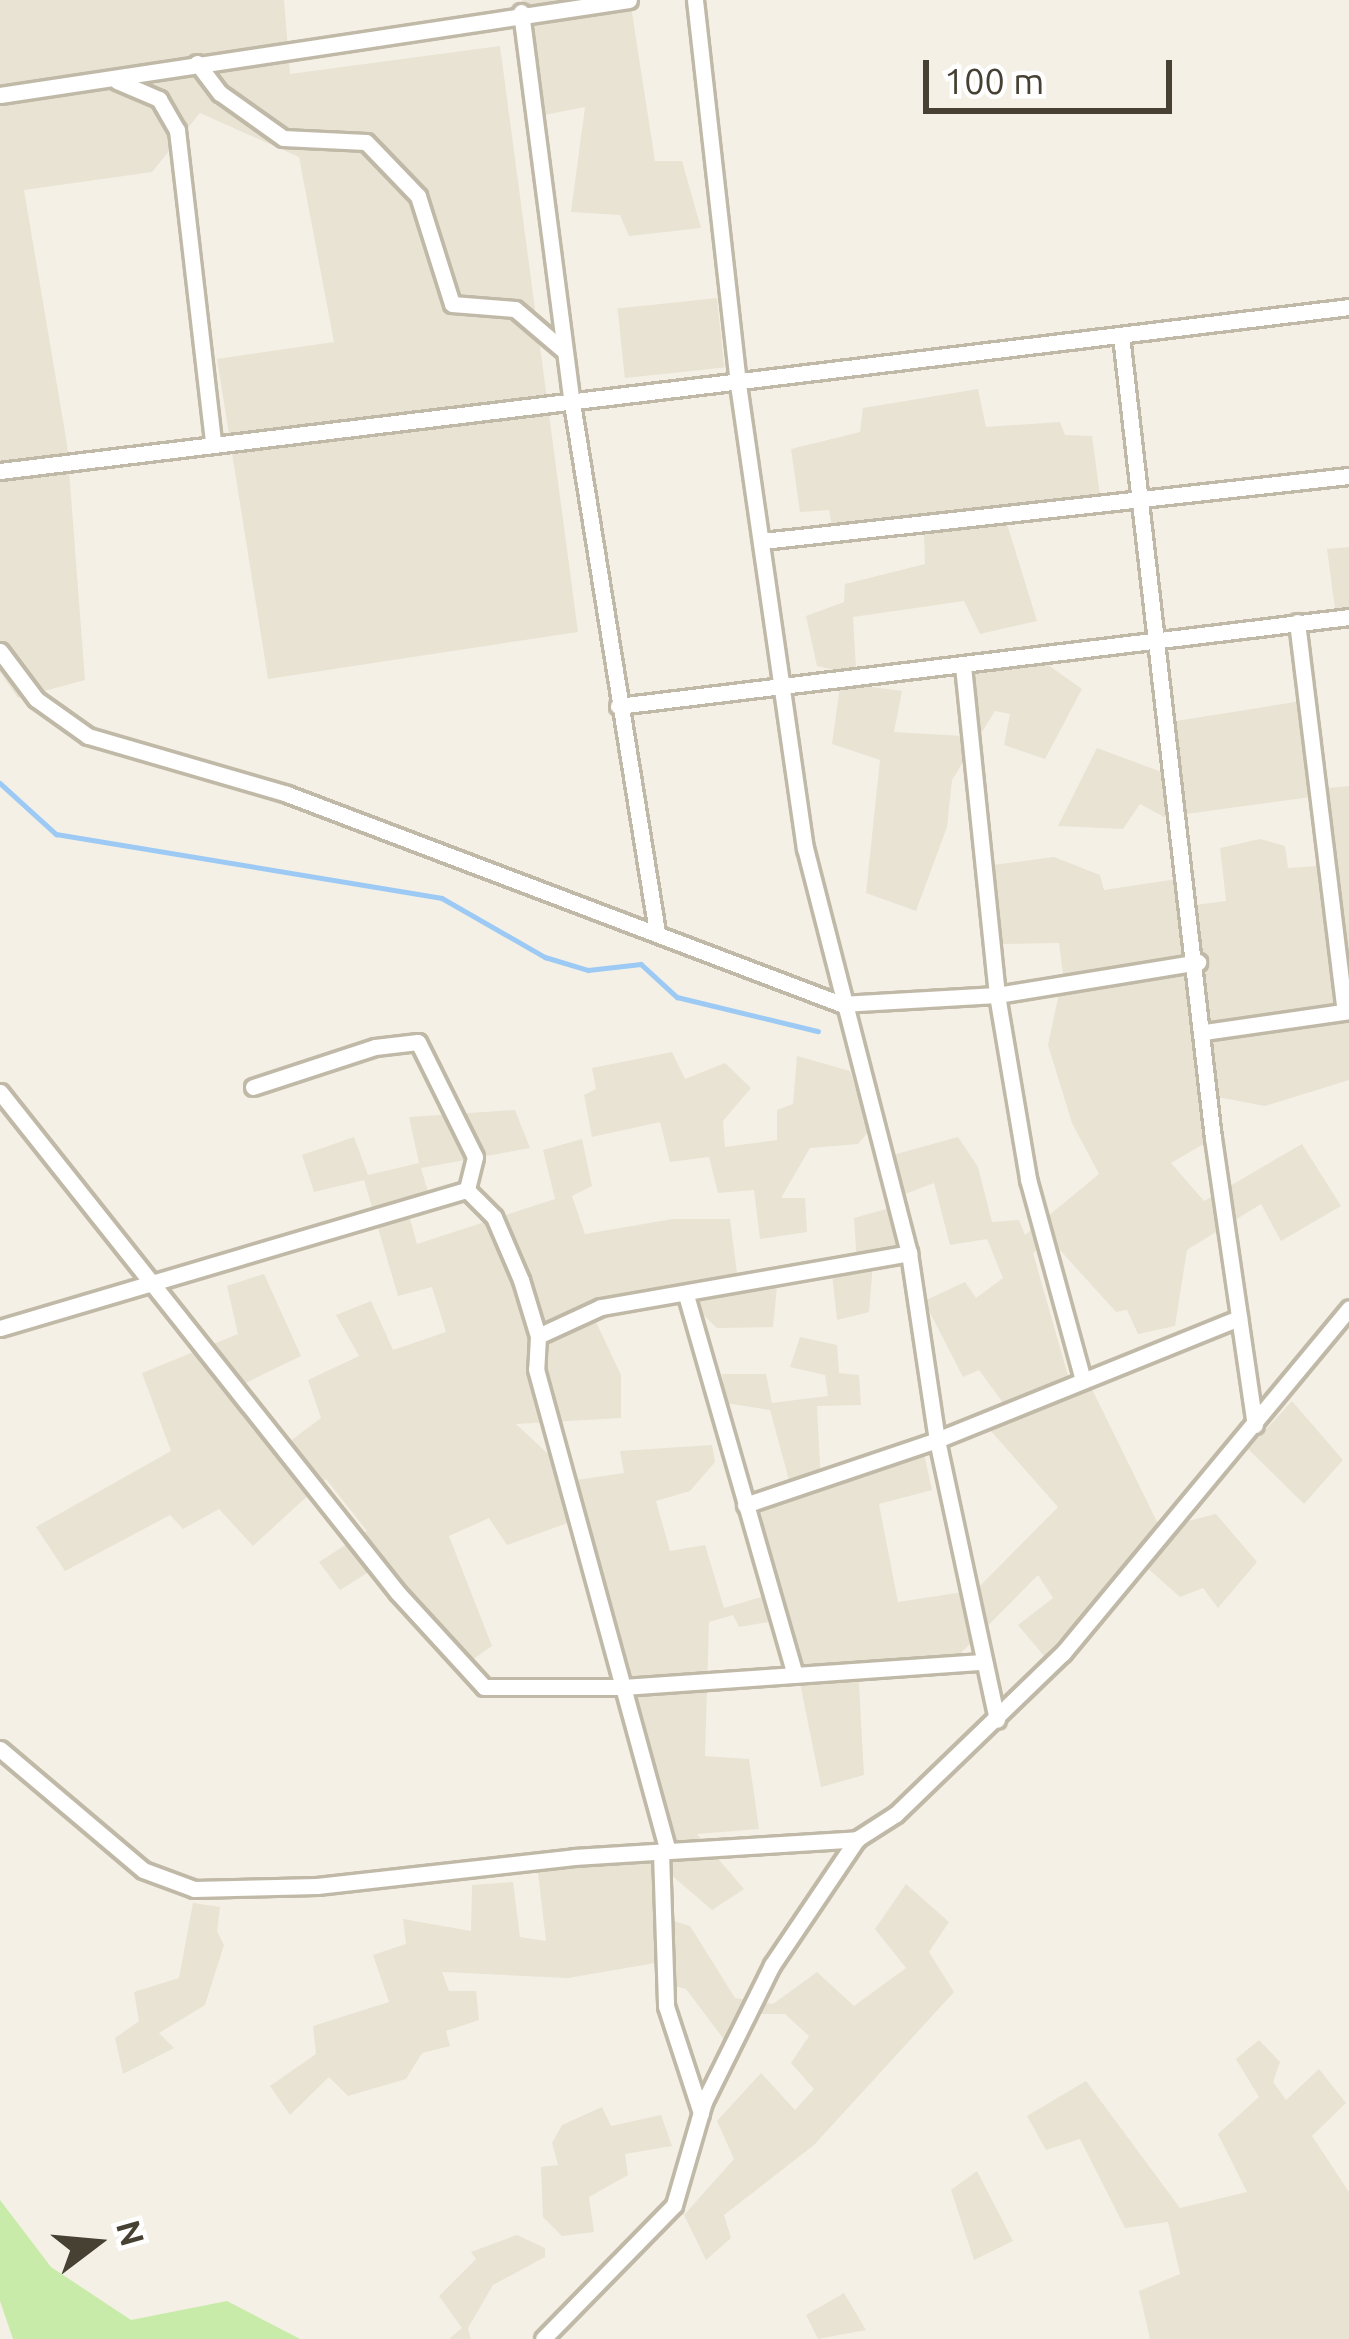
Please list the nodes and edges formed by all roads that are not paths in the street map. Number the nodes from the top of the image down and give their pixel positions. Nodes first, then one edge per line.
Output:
1 (629, 0) edge
2 (694, 0) edge
3 (521, 12) junction
4 (197, 63) junction
5 (96, 79) junction
6 (0, 94) edge
7 (1349, 308) edge
8 (1121, 336) junction
9 (566, 352) junction
10 (738, 384) junction
11 (572, 403) junction
12 (213, 442) junction
13 (0, 471) edge
14 (1349, 476) edge
15 (1144, 498) junction
16 (763, 541) junction
17 (1349, 617) edge
18 (1297, 622) junction
19 (1154, 639) junction
20 (0, 651) edge
21 (963, 667) junction
22 (786, 684) junction
23 (618, 706) junction
24 (657, 932) junction
25 (1198, 962) junction
26 (997, 995) junction
27 (841, 1004) junction
28 (1347, 1011) edge
29 (1204, 1032) junction
30 (254, 1087) dead end
31 (0, 1091) edge
32 (467, 1190) junction
33 (908, 1253) junction
34 (152, 1284) junction
35 (686, 1295) junction
36 (1349, 1308) edge
37 (1239, 1318) junction
38 (0, 1328) edge
39 (538, 1336) junction
40 (1082, 1377) junction
41 (1255, 1425) junction
42 (937, 1440) junction
43 (746, 1505) junction
44 (982, 1662) junction
45 (795, 1675) junction
46 (623, 1687) junction
47 (997, 1720) junction
48 (0, 1749) edge
49 (857, 1839) junction
50 (665, 1851) junction
51 (701, 2113) junction
52 (543, 2339) edge

1 - 3 street
2 - 10 street
3 - 4 street
3 - 9 street
4 - 5 street
4 - 9 street
5 - 6 street
5 - 12 street
7 - 8 street
8 - 10 street
8 - 15 street
9 - 11 street
10 - 11 street
10 - 16 street
11 - 12 street
11 - 23 street
12 - 13 street
14 - 15 street
15 - 16 street
15 - 19 street
16 - 22 street
17 - 18 street
18 - 19 street
18 - 28 street
19 - 21 street
19 - 25 street
20 - 24 street
21 - 22 street
21 - 26 street
22 - 23 street
22 - 27 street
23 - 24 street
24 - 27 street
25 - 26 street
25 - 29 street
26 - 27 street
26 - 40 street
27 - 33 street
28 - 29 street
29 - 37 street
30 - 32 street
31 - 34 street
32 - 34 street
32 - 39 street
33 - 35 street
33 - 42 street
34 - 38 street
34 - 46 street
35 - 39 street
35 - 43 street
36 - 41 street
37 - 40 street
37 - 41 street
39 - 46 street
40 - 42 street
41 - 47 street
42 - 43 street
42 - 44 street
43 - 45 street
44 - 45 street
44 - 47 street
45 - 46 street
46 - 50 street
47 - 49 street
48 - 50 street
49 - 50 street
49 - 51 street
50 - 51 street
51 - 52 street

